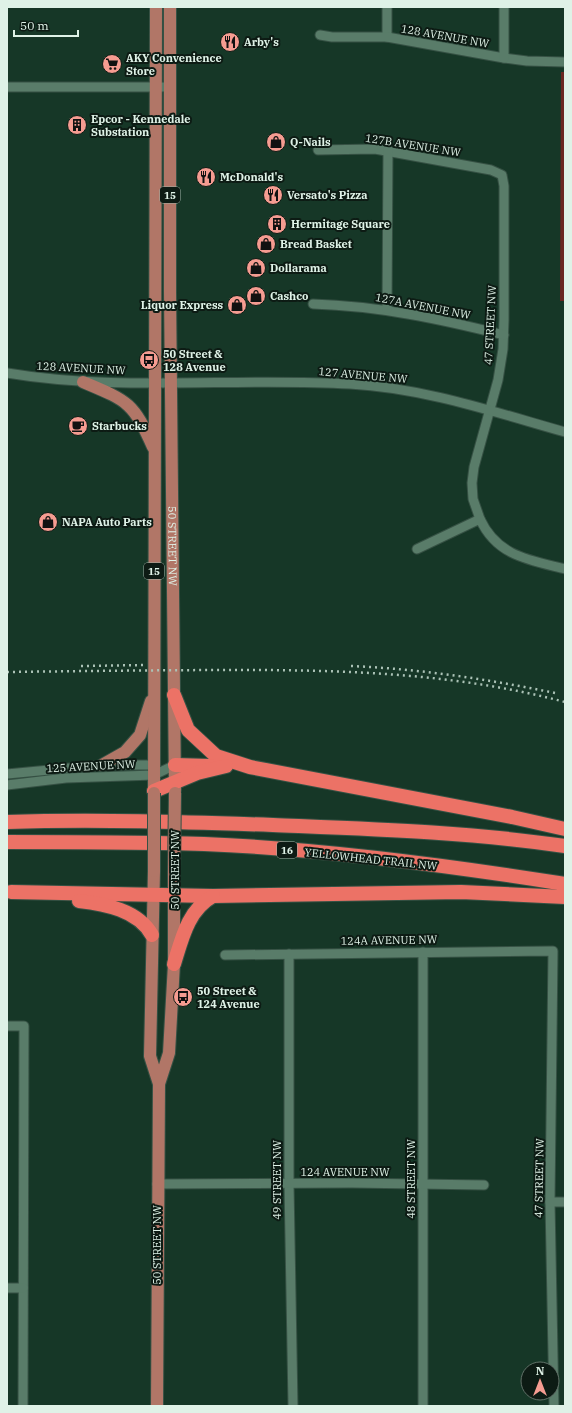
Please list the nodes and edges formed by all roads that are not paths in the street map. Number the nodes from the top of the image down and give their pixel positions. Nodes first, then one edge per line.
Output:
1 (156, 7) edge
2 (170, 7) edge
3 (387, 7) edge
4 (504, 7) edge
5 (320, 35) dead end
6 (387, 37) junction
7 (504, 58) junction
8 (565, 62) edge
9 (7, 87) edge
10 (169, 87) junction
11 (157, 88) junction
12 (318, 150) dead end
13 (388, 150) junction
14 (502, 176) joint
15 (313, 304) dead end
16 (387, 309) junction
17 (504, 335) junction
18 (7, 373) edge
19 (83, 382) junction
20 (155, 382) junction
21 (171, 382) junction
22 (490, 411) junction
23 (565, 432) edge
24 (155, 450) junction
25 (480, 519) junction
26 (417, 549) dead end
27 (565, 569) edge
28 (154, 691) junction
29 (174, 695) junction
30 (102, 765) junction
31 (175, 765) junction
32 (226, 766) junction
33 (250, 767) junction
34 (154, 770) junction
35 (7, 774) edge
36 (7, 785) edge
37 (175, 787) junction
38 (154, 792) junction
39 (7, 822) edge
40 (565, 829) edge
41 (7, 842) edge
42 (565, 846) edge
43 (565, 884) edge
44 (9, 892) edge
45 (152, 896) junction
46 (174, 896) junction
47 (213, 896) junction
48 (565, 897) edge
49 (152, 935) junction
50 (553, 951) joint
51 (423, 952) junction
52 (288, 954) junction
53 (226, 955) dead end
54 (174, 964) junction
55 (7, 1026) edge
56 (159, 1084) junction
57 (157, 1184) junction
58 (289, 1184) junction
59 (424, 1184) junction
60 (484, 1185) dead end
61 (550, 1202) junction
62 (565, 1202) edge
63 (7, 1288) edge
64 (23, 1288) junction
65 (23, 1406) edge
66 (157, 1406) edge
67 (293, 1406) edge
68 (423, 1406) edge
69 (554, 1406) edge

1 - 11 main road, 50 STREET NW / 15
2 - 10 main road, 50 STREET NW / 15
3 - 6 street
4 - 7 street
5 - 6 street, 128 AVENUE NW
6 - 7 street, 128 AVENUE NW
7 - 8 street, 128 AVENUE NW
9 - 11 street
10 - 11 street
10 - 21 main road, 50 STREET NW / 15
11 - 20 main road, 50 STREET NW / 15
12 - 13 street, 127B AVENUE NW
13 - 14 street, 127B AVENUE NW
13 - 16 street
14 - 17 street, 47 STREET NW
15 - 16 street, 127A AVENUE NW
16 - 17 street, 127A AVENUE NW
17 - 22 street, 47 STREET NW
18 - 19 street, 128 AVENUE NW
19 - 20 street, 128 AVENUE NW
19 - 24 main road
20 - 21 street, 127 AVENUE NW
20 - 24 main road, 50 STREET NW
21 - 22 street, 127 AVENUE NW
21 - 29 main road, 50 STREET NW / 15
22 - 23 street, 127 AVENUE NW
22 - 25 street, 47 STREET NW
24 - 28 main road, 50 STREET NW / 15
25 - 26 street
25 - 27 street, 47 STREET NW
28 - 30 main road
28 - 34 main road, 50 STREET NW
29 - 31 main road, 50 STREET NW
29 - 33 highway
30 - 34 street, 125 AVENUE NW
30 - 35 street, 125 AVENUE NW
31 - 32 highway
31 - 34 main road
31 - 37 main road, 50 STREET NW
32 - 33 highway
32 - 37 highway
33 - 40 highway
34 - 36 street, 125 AVENUE NW
34 - 38 main road, 50 STREET NW
37 - 38 highway
37 - 46 main road, 50 STREET NW, bridge
38 - 45 main road, 50 STREET NW, bridge
39 - 42 highway, 16
41 - 43 highway, YELLOWHEAD TRAIL NW / 16
44 - 45 highway
44 - 49 highway
45 - 46 highway
45 - 49 main road, 50 STREET NW
46 - 47 highway
46 - 54 main road, 50 STREET NW
47 - 48 highway
47 - 54 highway
49 - 56 main road, 50 STREET NW
50 - 51 street, 124A AVENUE NW
50 - 61 street, 47 STREET NW
51 - 52 street, 124A AVENUE NW
51 - 59 street, 48 STREET NW
52 - 53 street, 124A AVENUE NW
52 - 58 street, 49 STREET NW
54 - 56 main road, 50 STREET NW
55 - 64 street
56 - 57 main road, 50 STREET NW
57 - 58 street, 124 AVENUE NW
57 - 66 main road, 50 STREET NW
58 - 59 street, 124 AVENUE NW
58 - 67 street, 49 STREET NW
59 - 60 street, 124 AVENUE NW
59 - 68 street, 48 STREET NW
61 - 62 street
61 - 69 street, 47 STREET NW
63 - 64 street
64 - 65 street

